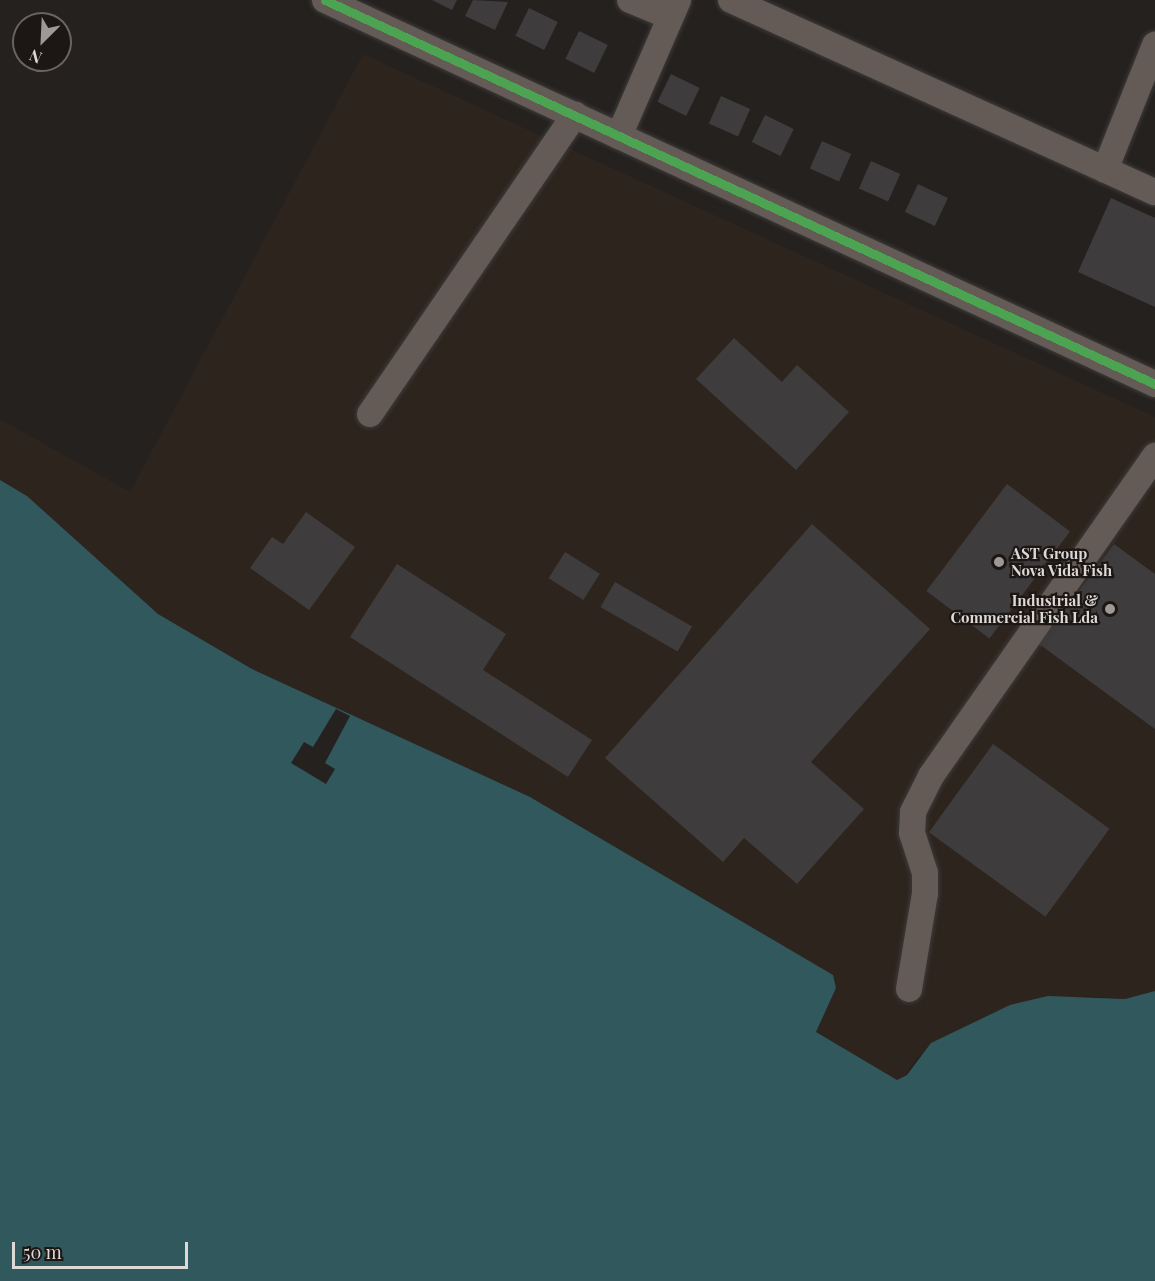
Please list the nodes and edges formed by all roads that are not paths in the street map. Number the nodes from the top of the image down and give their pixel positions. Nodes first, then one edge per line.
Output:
1 (325, 0) edge
2 (630, 0) edge
3 (731, 0) edge
4 (675, 9) edge
5 (1155, 45) edge
6 (575, 115) junction
7 (619, 136) junction
8 (1105, 170) junction
9 (1155, 192) edge
10 (1155, 384) edge
11 (370, 414) dead end
12 (1155, 456) edge
13 (909, 989) dead end

1 - 6 street
2 - 4 street
3 - 8 street
4 - 7 street
5 - 8 street
6 - 7 street
6 - 11 street
7 - 10 street
8 - 9 street
12 - 13 street

